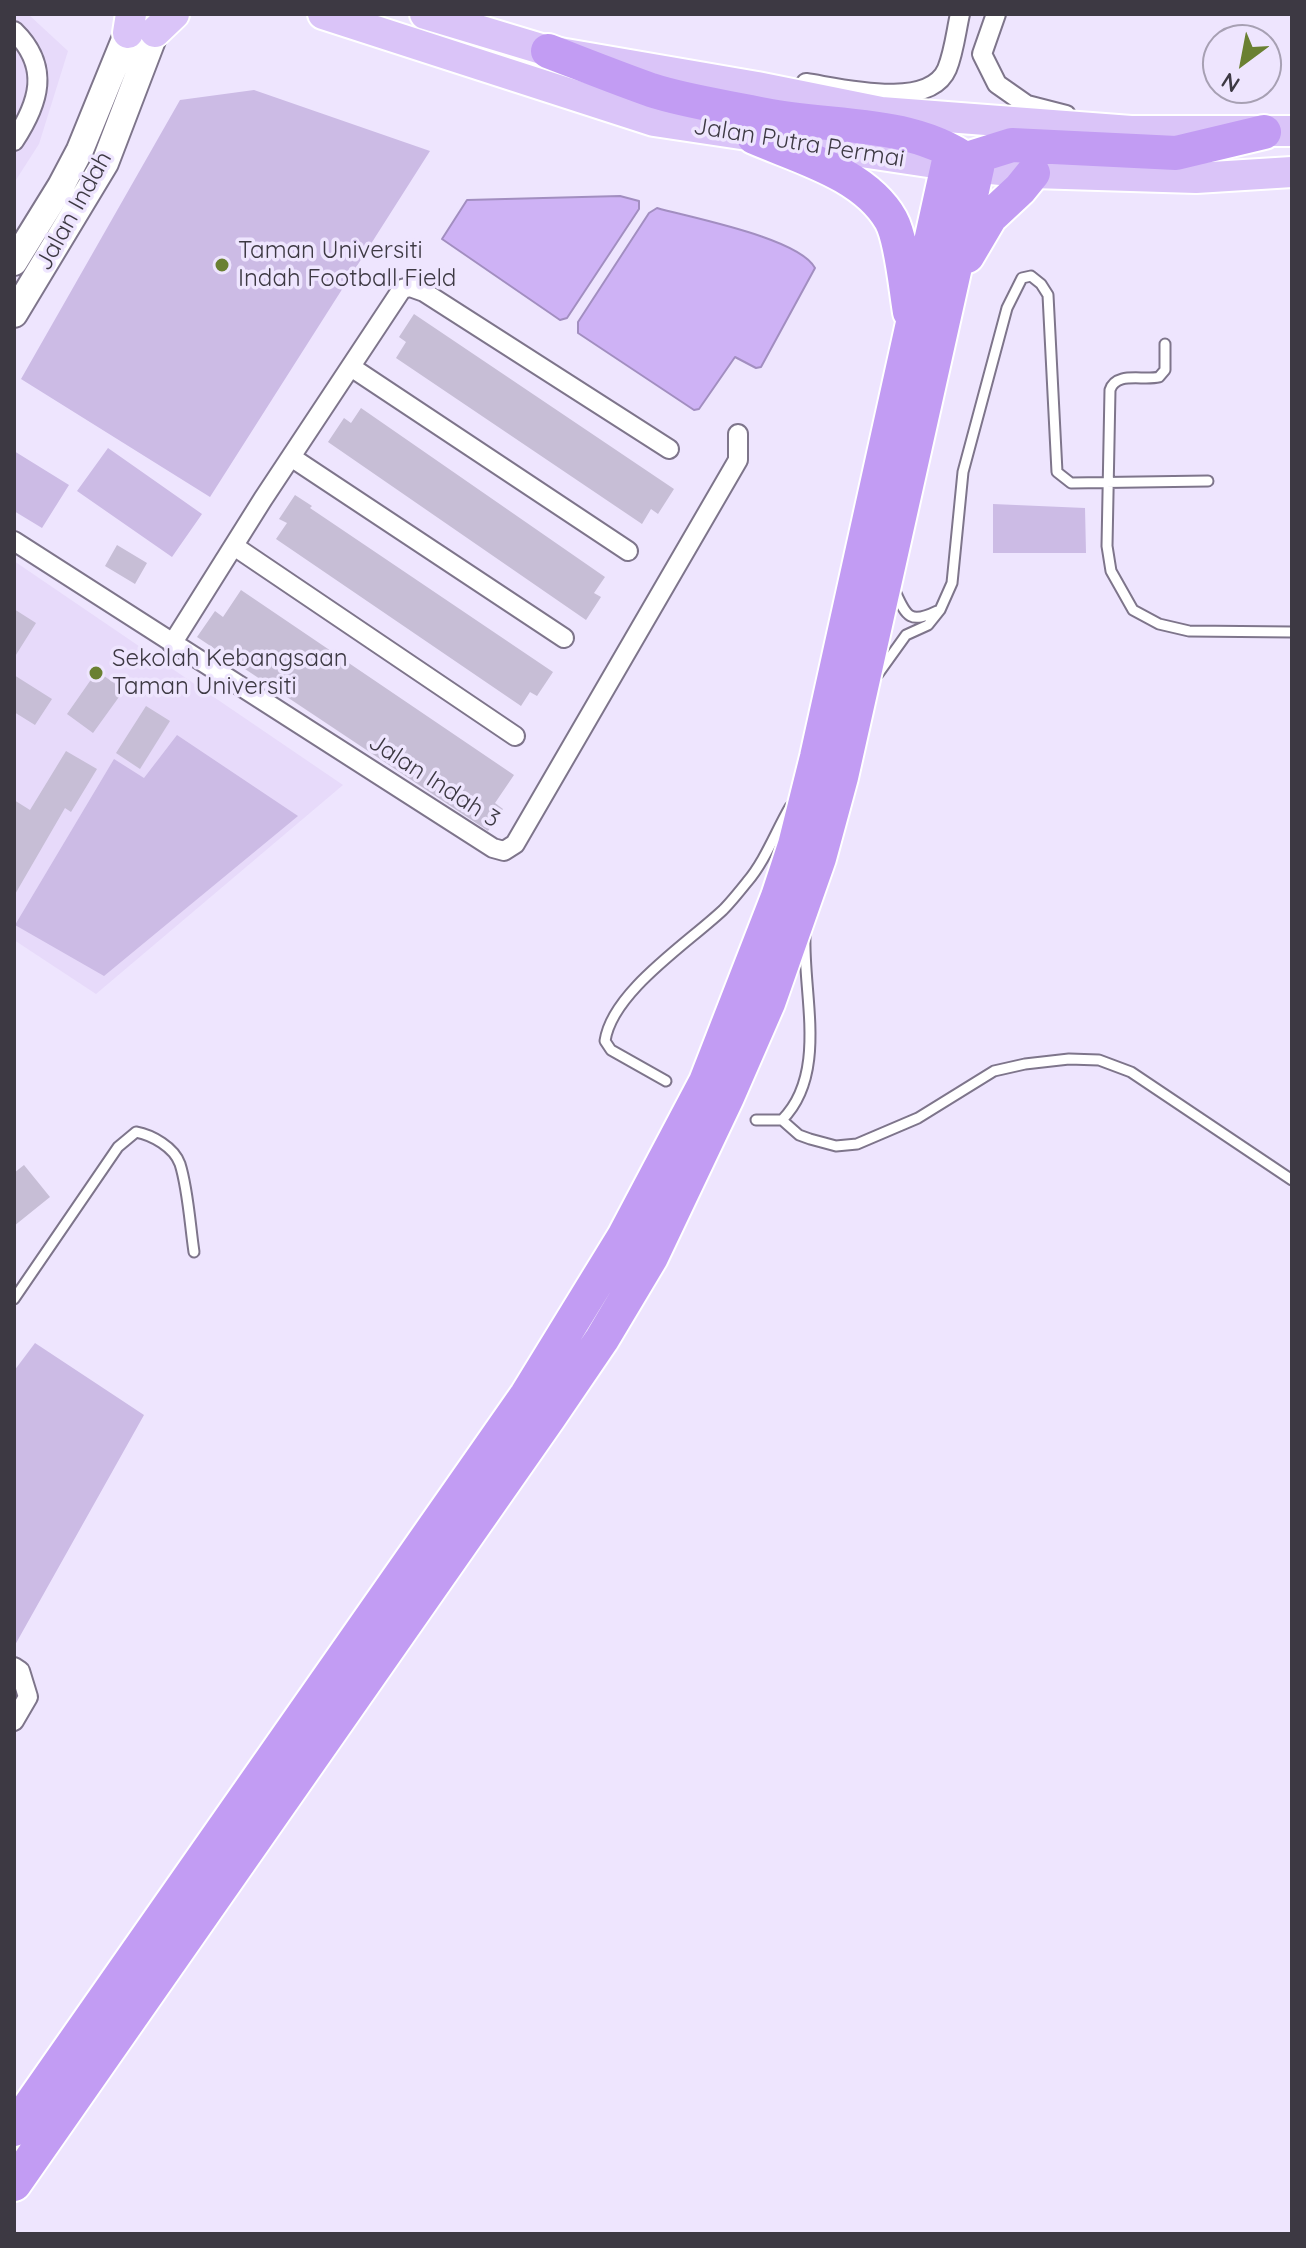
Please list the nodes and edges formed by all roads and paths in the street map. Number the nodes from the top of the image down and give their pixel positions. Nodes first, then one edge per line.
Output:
1 (323, 14) edge
2 (425, 14) edge
3 (960, 14) edge
4 (996, 14) edge
5 (147, 20) edge
6 (14, 31) edge
7 (475, 31) junction
8 (548, 51) junction
9 (1131, 131) junction
10 (1278, 131) edge
11 (754, 137) junction
12 (14, 141) edge
13 (963, 164) junction
14 (1292, 172) edge
15 (1033, 173) junction
16 (14, 262) edge
17 (952, 283) junction
18 (14, 314) edge
19 (913, 329) junction
20 (1165, 344) dead end
21 (351, 367) junction
22 (738, 434) dead end
23 (669, 449) dead end
24 (291, 457) junction
25 (1208, 481) dead end
26 (1106, 483) junction
27 (14, 541) edge
28 (234, 546) junction
29 (628, 551) dead end
30 (887, 571) junction
31 (940, 610) junction
32 (1292, 632) edge
33 (564, 638) dead end
34 (172, 644) junction
35 (859, 697) junction
36 (515, 736) dead end
37 (817, 757) junction
38 (819, 858) junction
39 (666, 1081) dead end
40 (756, 1120) dead end
41 (782, 1120) junction
42 (1292, 1180) edge
43 (194, 1252) dead end
44 (14, 1299) edge
45 (17, 1669) edge
46 (14, 1721) edge
47 (14, 2129) edge
48 (14, 2184) edge

1 - 11 main road, Jalan Putra Permai
2 - 7 main road, Jalan Putra Permai
3 - 7 street
4 - 9 street
5 - 16 street, Jalan Indah
5 - 18 street, Jalan Indah
6 - 12 street
7 - 8 main road, Jalan Putra Permai
8 - 9 main road, Jalan Putra Permai
8 - 13 highway
9 - 10 main road, Jalan Putra Permai
10 - 13 highway
11 - 13 main road, Jalan Putra Permai
11 - 19 highway
13 - 15 main road, Jalan Putra Permai
13 - 17 highway
13 - 19 highway
14 - 15 main road, Jalan Putra Permai
15 - 17 highway
17 - 30 highway
19 - 37 highway
20 - 26 lane
21 - 23 street
21 - 24 street
21 - 29 street
22 - 34 street, Jalan Indah 3
24 - 28 street
24 - 33 street
25 - 26 lane
26 - 31 lane
26 - 32 lane
27 - 34 street, Jalan Indah 3
28 - 34 street
28 - 36 street
30 - 31 lane
30 - 35 highway
31 - 35 lane
35 - 38 highway
37 - 39 lane
37 - 47 highway
38 - 41 lane
38 - 48 highway
40 - 41 lane
41 - 42 lane
43 - 44 lane
45 - 46 street

